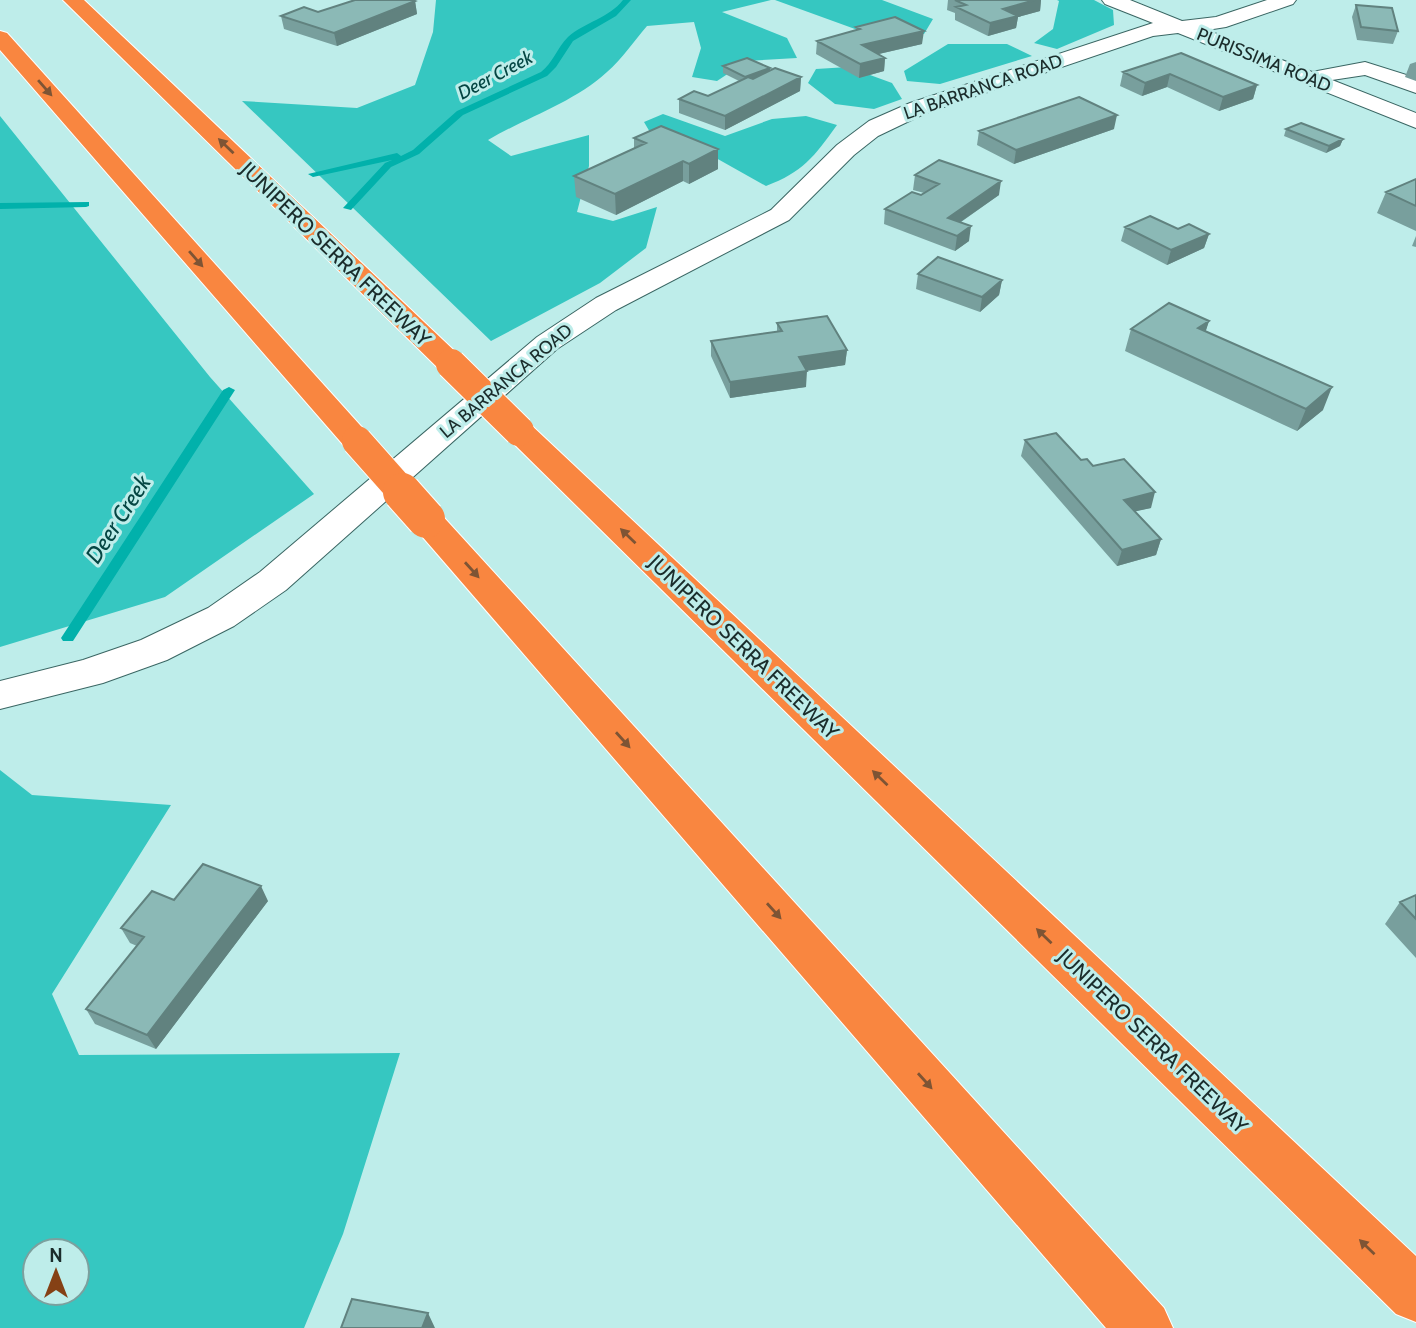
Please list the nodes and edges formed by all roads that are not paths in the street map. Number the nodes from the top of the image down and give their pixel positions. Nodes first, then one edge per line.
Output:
1 (73, 0) edge
2 (1112, 0) edge
3 (1286, 0) edge
4 (1181, 27) junction
5 (0, 37) edge
6 (1311, 79) junction
7 (1416, 86) edge
8 (1416, 121) edge
9 (0, 695) edge
10 (1416, 1294) edge
11 (1144, 1328) edge

10 -> 1 highway, JUNIPERO SERRA FREEWAY, bridge
2 - 4 street, PURISSIMA ROAD
3 - 4 street, LA BARRANCA ROAD
4 - 6 street, PURISSIMA ROAD
4 - 9 street, LA BARRANCA ROAD
5 -> 11 highway, bridge
6 - 7 street
6 - 8 street, PURISSIMA ROAD

